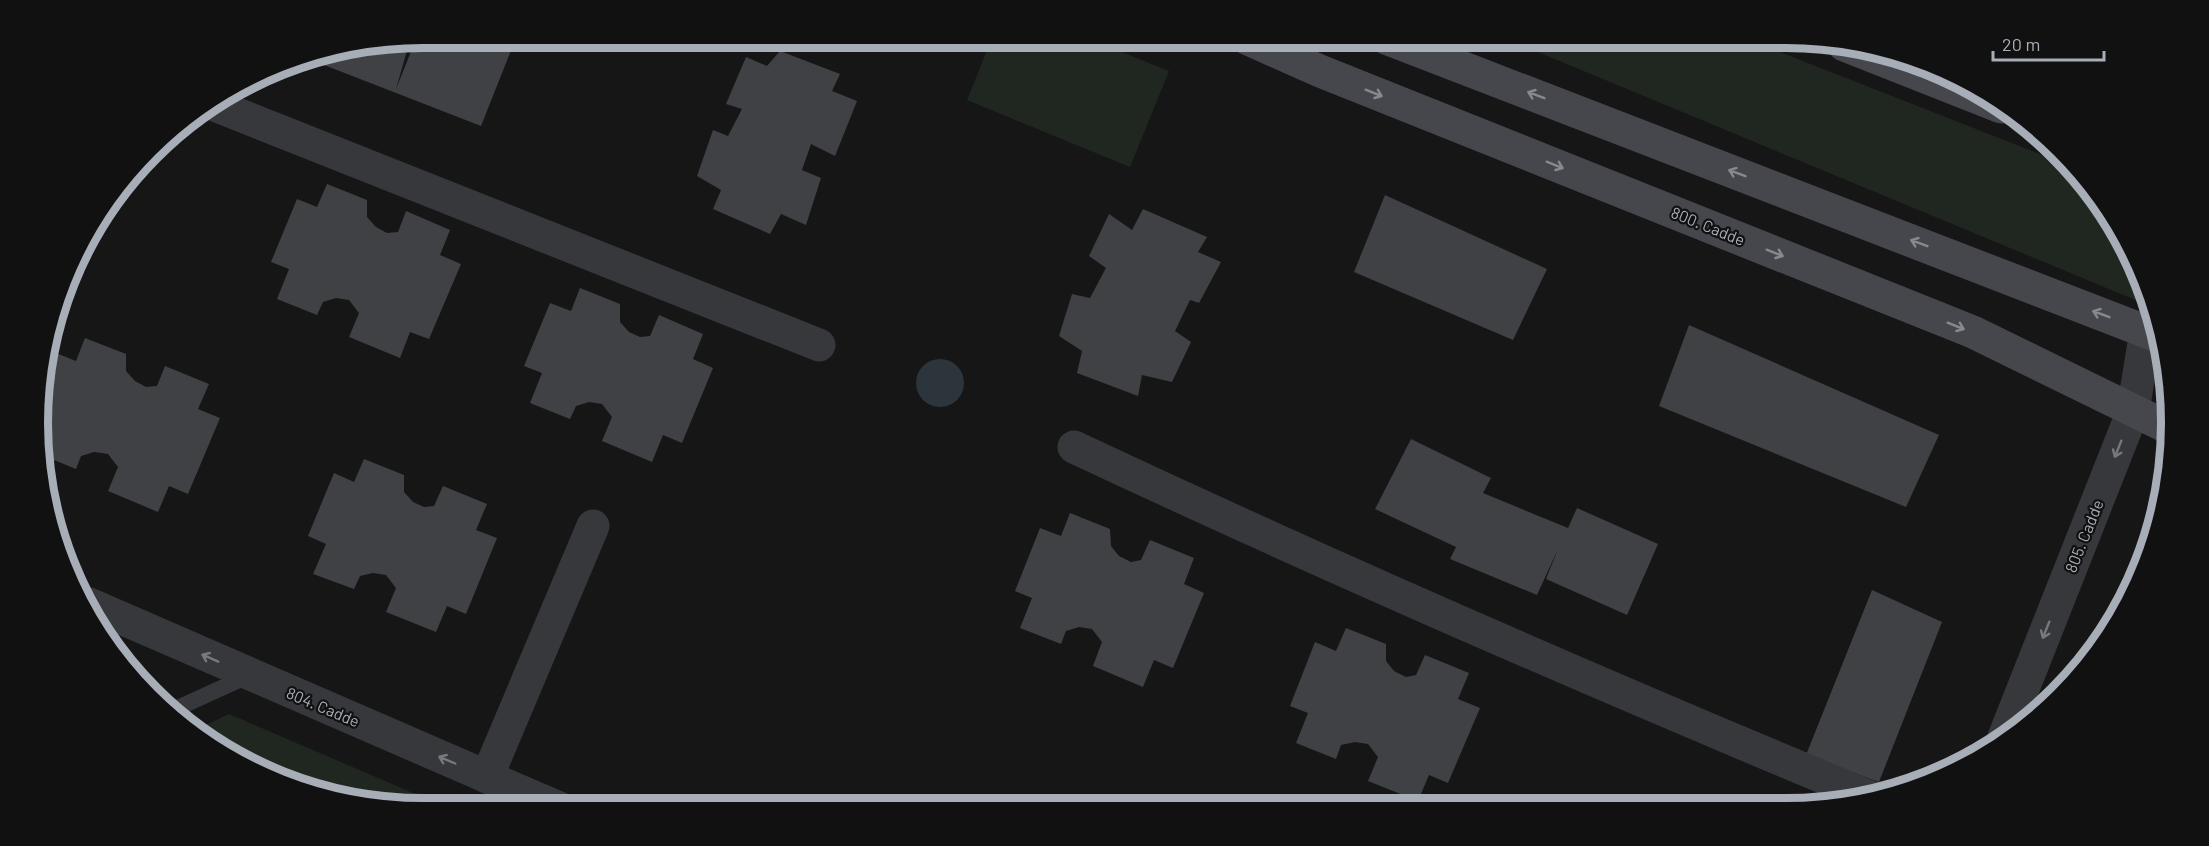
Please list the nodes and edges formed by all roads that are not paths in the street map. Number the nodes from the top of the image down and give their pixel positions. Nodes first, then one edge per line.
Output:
1 (1268, 48) edge
2 (1412, 48) edge
3 (1889, 63) edge
4 (1958, 90) edge
5 (221, 107) edge
6 (2150, 332) edge
7 (2150, 336) edge
8 (819, 345) dead end
9 (2133, 411) junction
10 (2161, 424) edge
11 (1074, 447) dead end
12 (593, 526) dead end
13 (97, 607) edge
14 (250, 675) junction
15 (179, 707) edge
16 (2009, 725) edge
17 (487, 777) junction
18 (1859, 791) edge
19 (536, 798) edge

1 -> 9 street, 800. Cadde
6 -> 2 street
3 - 4 street
5 - 8 street
7 - 9 street, 805. Cadde
9 - 10 street, 800. Cadde
9 -> 16 street, 805. Cadde
11 - 18 street
12 - 17 street
14 -> 13 street, 804. Cadde
14 - 15 lane
17 -> 14 street, 804. Cadde
17 - 19 street, 804. Cadde

